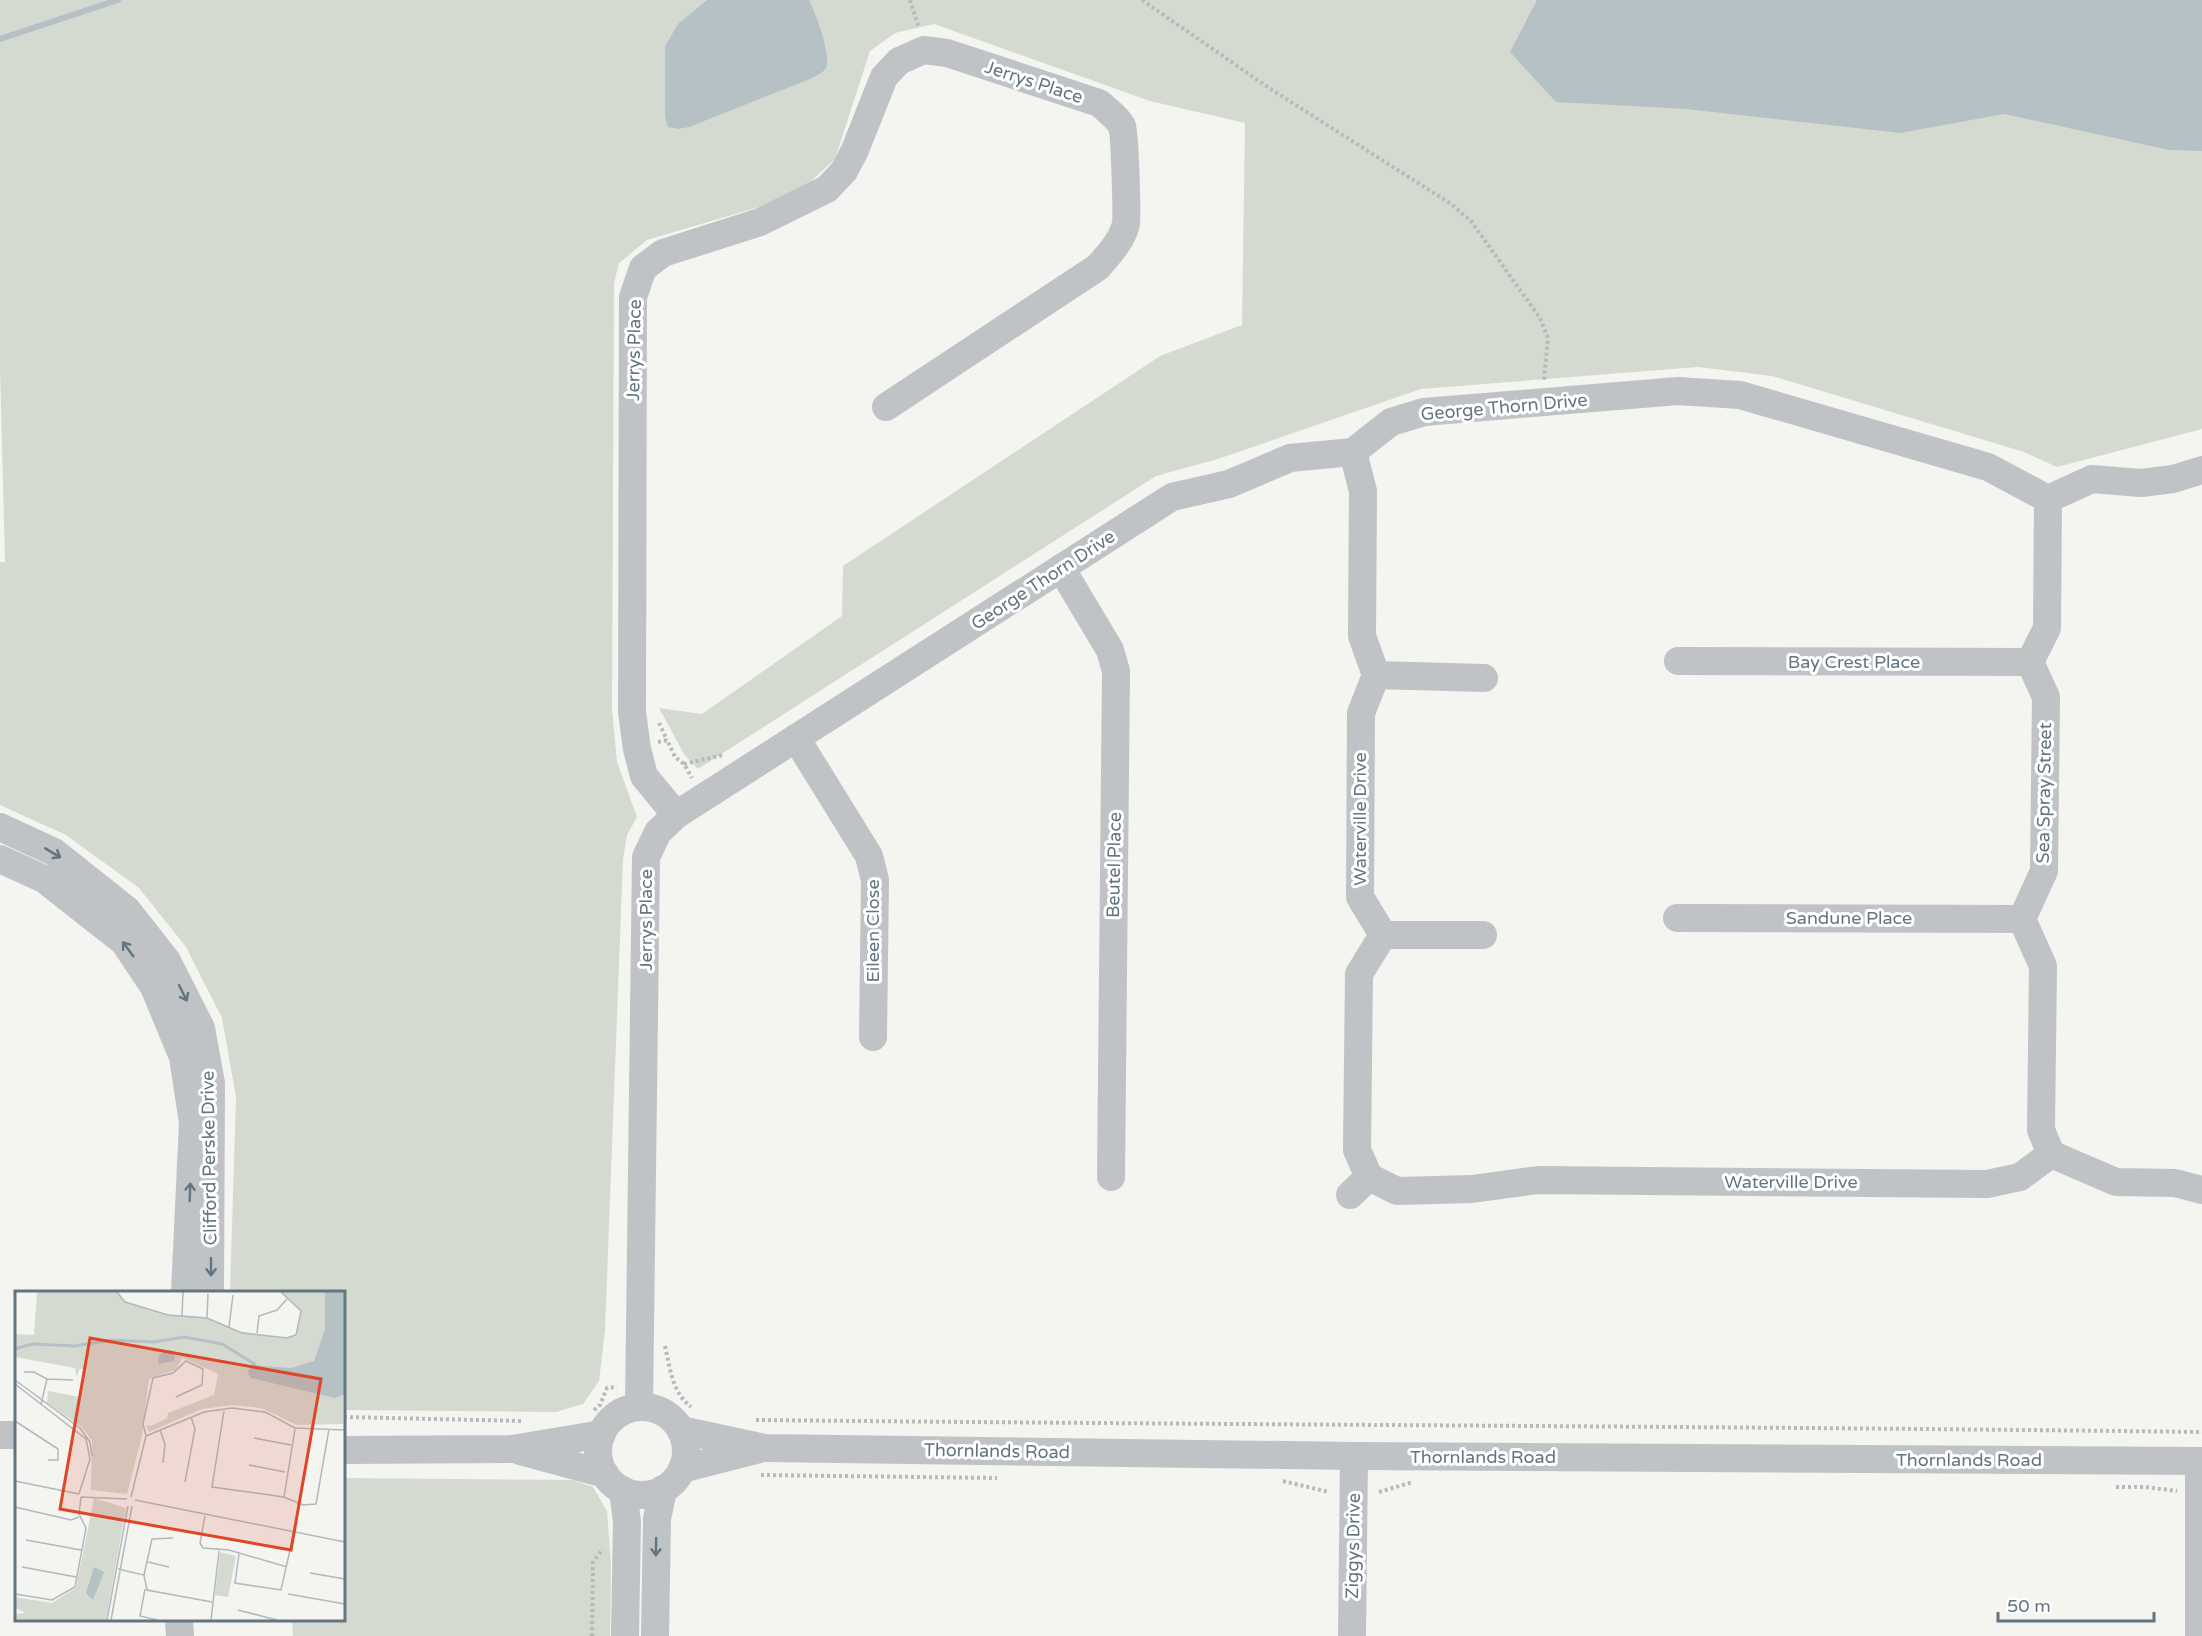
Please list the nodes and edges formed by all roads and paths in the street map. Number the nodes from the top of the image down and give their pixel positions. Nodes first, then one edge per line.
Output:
1 (1142, 0) edge
2 (1544, 384) dead end
3 (886, 407) dead end
4 (1353, 452) junction
5 (2202, 470) edge
6 (2048, 499) junction
7 (1061, 568) junction
8 (1678, 661) dead end
9 (2030, 662) junction
10 (1376, 675) junction
11 (1484, 678) dead end
12 (654, 714) dead end
13 (796, 738) junction
14 (667, 740) dead end
15 (676, 815) junction
16 (0, 827) edge
17 (0, 858) edge
18 (1677, 918) dead end
19 (2022, 919) junction
20 (1383, 935) junction
21 (1483, 935) dead end
22 (873, 1037) dead end
23 (2051, 1154) junction
24 (1111, 1177) dead end
25 (2202, 1191) edge
26 (185, 1291) edge
27 (210, 1291) edge
28 (639, 1397) junction
29 (345, 1417) edge
30 (753, 1419) dead end
31 (525, 1421) dead end
32 (595, 1424) junction
33 (681, 1430) junction
34 (2202, 1432) edge
35 (765, 1448) junction
36 (512, 1449) junction
37 (345, 1450) edge
38 (1354, 1456) junction
39 (2201, 1461) edge
40 (756, 1475) dead end
41 (1007, 1478) dead end
42 (672, 1479) junction
43 (1282, 1481) dead end
44 (614, 1482) junction
45 (1329, 1492) dead end
46 (179, 1621) edge
47 (180, 1636) edge
48 (625, 1636) edge
49 (655, 1636) edge
50 (1352, 1636) edge
51 (2199, 1636) edge

1 - 2 path
3 - 15 street, Jerrys Place
4 - 6 street, George Thorn Drive
4 - 7 street, George Thorn Drive
4 - 10 street
5 - 6 street
6 - 9 street
7 - 13 street, George Thorn Drive
7 - 24 street, Beutel Place
8 - 9 street, Bay Crest Place
9 - 19 street, Sea Spray Street
10 - 11 street
10 - 20 street, Waterville Drive
12 - 14 path
13 - 15 street, George Thorn Drive
13 - 22 street, Eileen Close
15 - 28 street, Jerrys Place
16 -> 27 street, Clifford Perske Drive
26 -> 17 street, Clifford Perske Drive
18 - 19 street, Sandune Place
19 - 23 street
20 - 21 street
20 - 23 street, Waterville Drive
23 - 25 street
28 - 32 street
28 - 32 path
28 - 33 street, Thornlands Road
29 - 31 path
30 - 34 path
32 - 36 street, Thornlands Road
32 - 44 street
33 - 35 street, Thornlands Road
33 - 42 street
35 - 38 street, Thornlands Road
35 - 42 street, Thornlands Road
36 - 37 street, Thornlands Road
36 - 44 street, Thornlands Road
38 - 39 street, Thornlands Road
38 - 50 street, Ziggys Drive
39 - 51 street
40 - 41 path
42 - 44 street, Thornlands Road
42 -> 49 street
43 - 45 path
44 - 48 street
46 - 47 street

